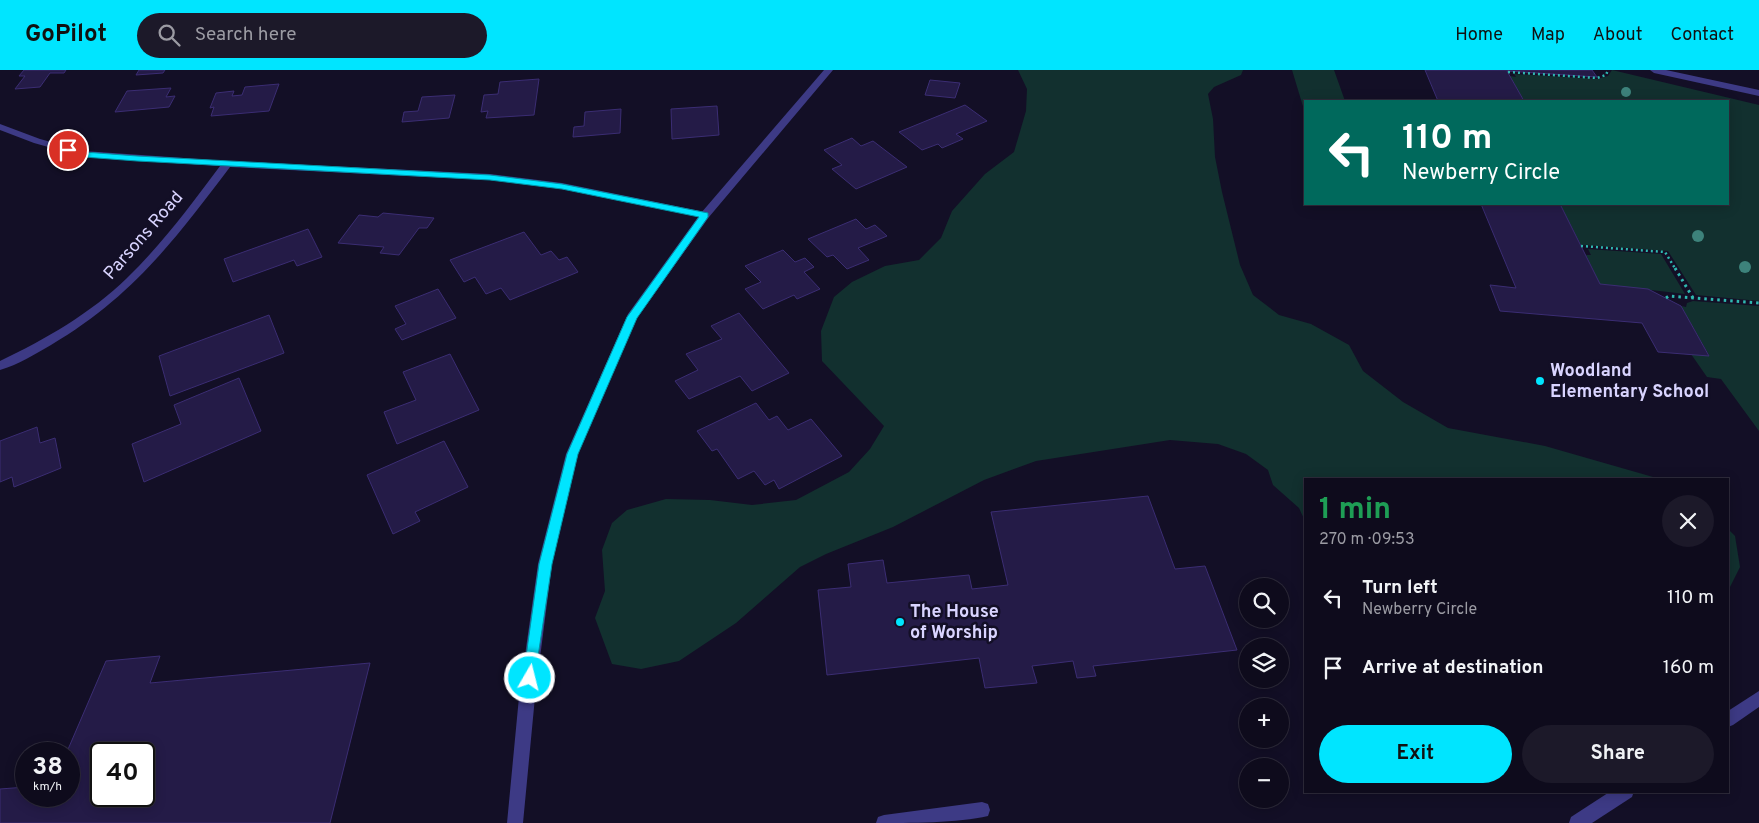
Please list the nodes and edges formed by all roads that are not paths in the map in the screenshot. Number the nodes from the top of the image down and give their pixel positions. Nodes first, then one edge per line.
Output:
1 (829, 70) edge
2 (1654, 70) edge
3 (1759, 93) edge
4 (0, 127) edge
5 (227, 164) junction
6 (704, 215) junction
7 (0, 366) edge
8 (1759, 698) edge
9 (1729, 719) edge
10 (1623, 793) edge
11 (982, 810) dead end
12 (515, 823) edge
13 (884, 823) edge
14 (1577, 823) edge

1 - 6 street
2 - 3 street
4 - 5 street
5 - 6 street
5 - 7 street, Parsons Road
6 - 12 street
8 - 9 street
10 - 14 street
11 - 13 street

